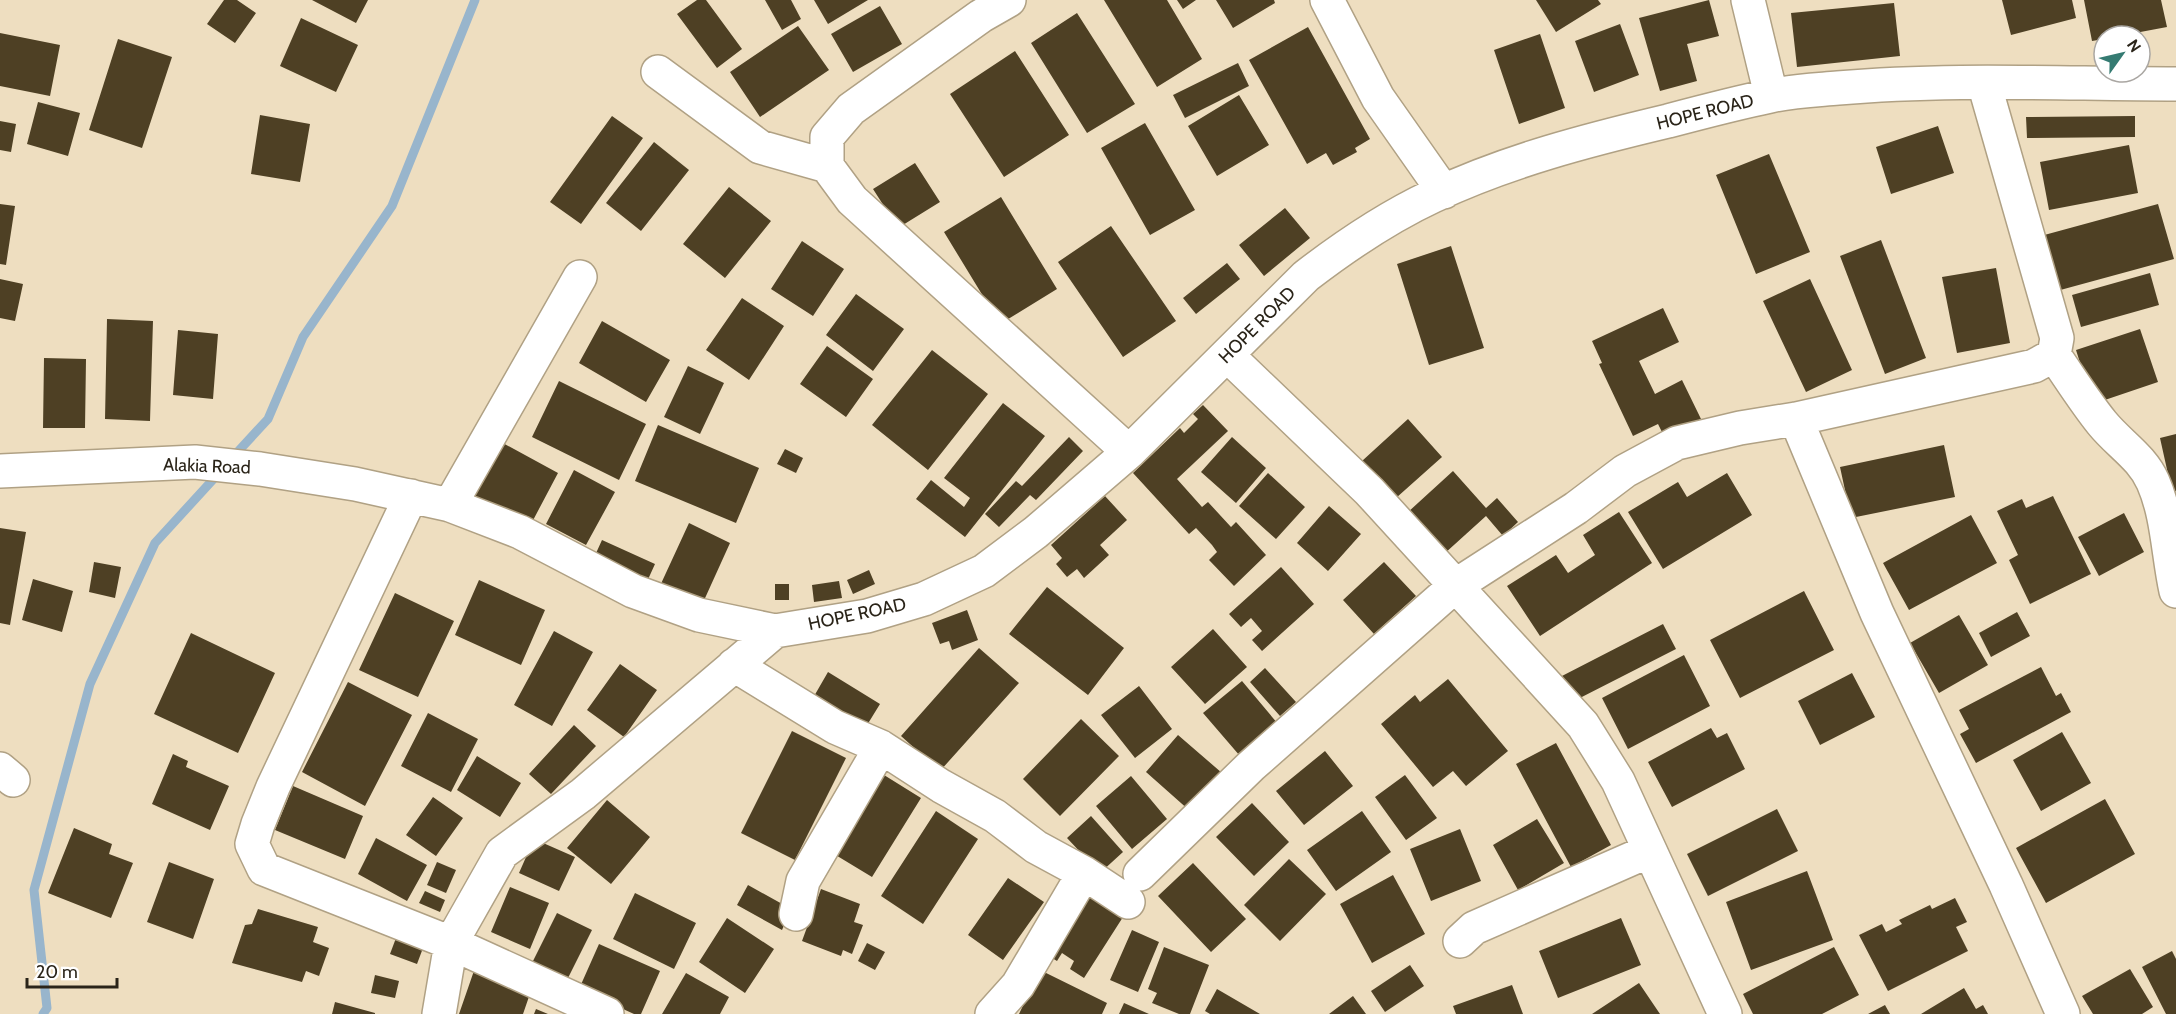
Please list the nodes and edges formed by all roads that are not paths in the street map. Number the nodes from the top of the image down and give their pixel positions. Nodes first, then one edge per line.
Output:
1 (1010, 0) edge
2 (1328, 0) edge
3 (1748, 0) edge
4 (658, 72) dead end
5 (1984, 83) junction
6 (2176, 84) edge
7 (1772, 95) junction
8 (827, 166) junction
9 (1444, 192) junction
10 (580, 277) dead end
11 (1227, 355) junction
12 (2054, 355) junction
13 (1796, 419) junction
14 (1129, 452) junction
15 (0, 471) edge
16 (411, 496) junction
17 (450, 505) junction
18 (1455, 586) junction
19 (2176, 591) edge
20 (775, 631) junction
21 (734, 665) junction
22 (881, 747) junction
23 (1649, 851) junction
24 (1084, 873) junction
25 (796, 914) dead end
26 (1460, 941) dead end
27 (451, 943) junction
28 (439, 1014) edge
29 (607, 1014) edge
30 (992, 1014) edge
31 (1725, 1014) edge
32 (2063, 1014) edge

1 - 8 street
2 - 9 street
3 - 7 street
4 - 8 street
5 - 6 street, HOPE ROAD
5 - 7 street, HOPE ROAD
5 - 12 street
7 - 9 street, HOPE ROAD
8 - 14 street
9 - 11 street, HOPE ROAD
10 - 17 street
11 - 14 street, HOPE ROAD
11 - 18 street
12 - 13 street
12 - 19 street
13 - 18 street
13 - 32 street
14 - 20 street, HOPE ROAD
15 - 16 street, Alakia Road
16 - 17 street, HOPE ROAD
16 - 27 street
17 - 20 street, HOPE ROAD
18 - 23 street
18 - 24 street
20 - 21 street
21 - 22 street
21 - 27 street
22 - 24 street
22 - 25 street
23 - 26 street
23 - 31 street
24 - 30 street
27 - 28 street
27 - 29 street

